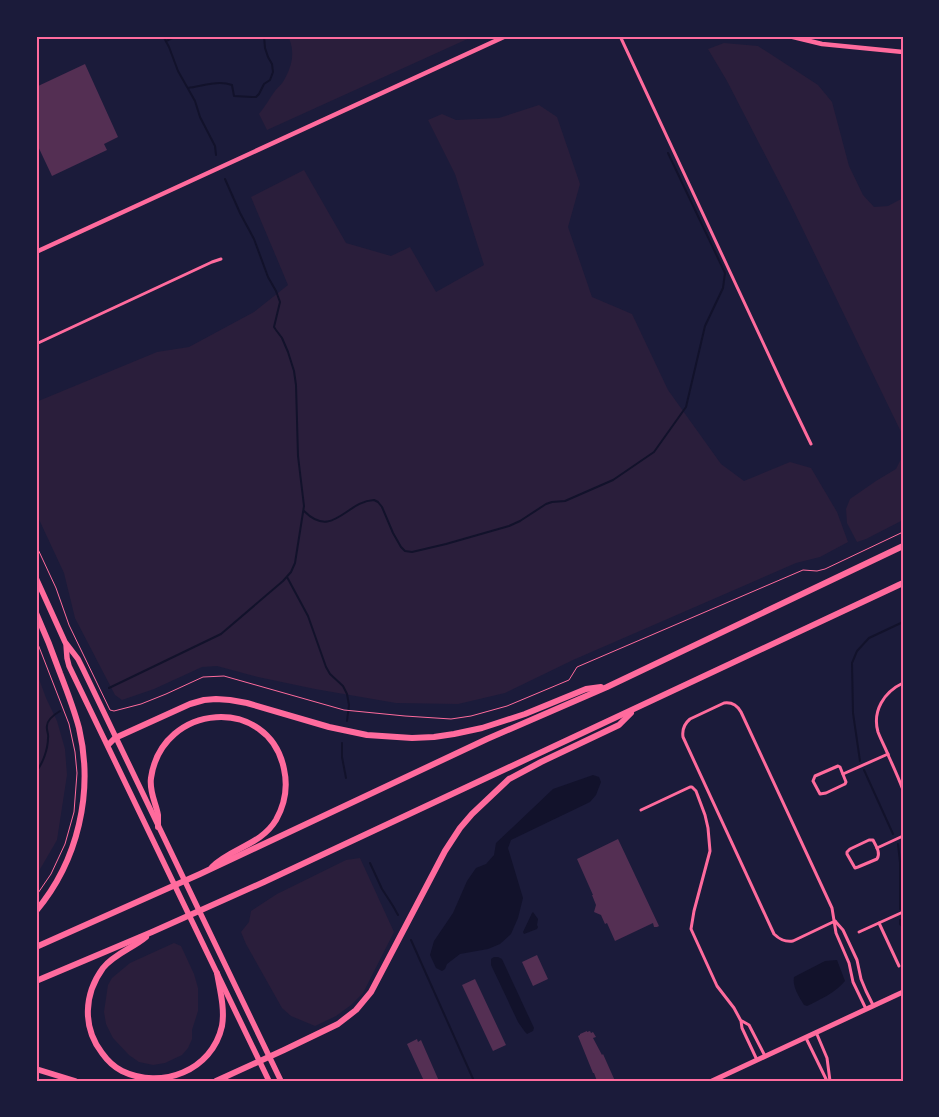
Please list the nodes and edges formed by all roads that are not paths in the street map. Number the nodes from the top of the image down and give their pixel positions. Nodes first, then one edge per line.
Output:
1 (506, 36) edge
2 (620, 36) edge
3 (790, 36) edge
4 (903, 52) edge
5 (36, 252) edge
6 (220, 259) dead end
7 (36, 344) edge
8 (811, 444) dead end
9 (903, 546) edge
10 (36, 578) edge
11 (903, 583) edge
12 (36, 613) edge
13 (66, 642) junction
14 (903, 683) edge
15 (607, 687) junction
16 (635, 709) junction
17 (115, 738) junction
18 (108, 745) junction
19 (888, 754) junction
20 (843, 774) junction
21 (903, 790) edge
22 (641, 810) dead end
23 (158, 827) junction
24 (903, 836) edge
25 (877, 848) junction
26 (210, 869) junction
27 (36, 911) edge
28 (903, 912) edge
29 (835, 921) junction
30 (879, 923) junction
31 (152, 932) junction
32 (859, 932) dead end
33 (36, 947) edge
34 (899, 966) dead end
35 (217, 973) junction
36 (36, 981) edge
37 (903, 992) edge
38 (873, 1006) junction
39 (866, 1009) junction
40 (741, 1021) junction
41 (816, 1032) junction
42 (806, 1037) junction
43 (270, 1056) junction
44 (765, 1056) junction
45 (757, 1060) junction
46 (260, 1061) junction
47 (36, 1068) edge
48 (726, 1074) junction
49 (715, 1080) edge
50 (75, 1081) edge
51 (216, 1081) edge
52 (269, 1081) edge
53 (281, 1081) edge
54 (730, 1081) edge
55 (828, 1081) edge

1 - 5 street
2 - 8 street
3 - 4 street
6 - 7 street
9 - 15 highway
10 - 13 main road
11 - 16 highway
12 - 27 highway
13 - 17 main road
13 - 18 main road
14 - 19 street
15 - 17 highway
15 - 26 highway
16 - 31 highway
16 - 43 highway
17 - 18 highway
17 - 23 main road
18 - 35 main road
19 - 20 street
19 - 21 street
20 - 20 street
22 - 40 street
23 - 26 highway
23 - 43 main road
24 - 25 street
25 - 25 street
26 - 33 highway
28 - 30 street
29 - 29 street
29 - 38 street
29 - 39 street
30 - 32 street
30 - 34 street
31 - 35 highway
31 - 36 highway
35 - 46 main road
37 - 38 main road
38 - 39 main road
39 - 41 main road
40 - 44 street
40 - 45 street
41 - 42 main road
41 - 55 street
42 - 44 main road
42 - 55 street
43 - 46 highway
43 - 53 main road
44 - 45 main road
45 - 48 main road
46 - 51 highway
46 - 52 main road
47 - 50 highway
48 - 49 main road
48 - 54 street

